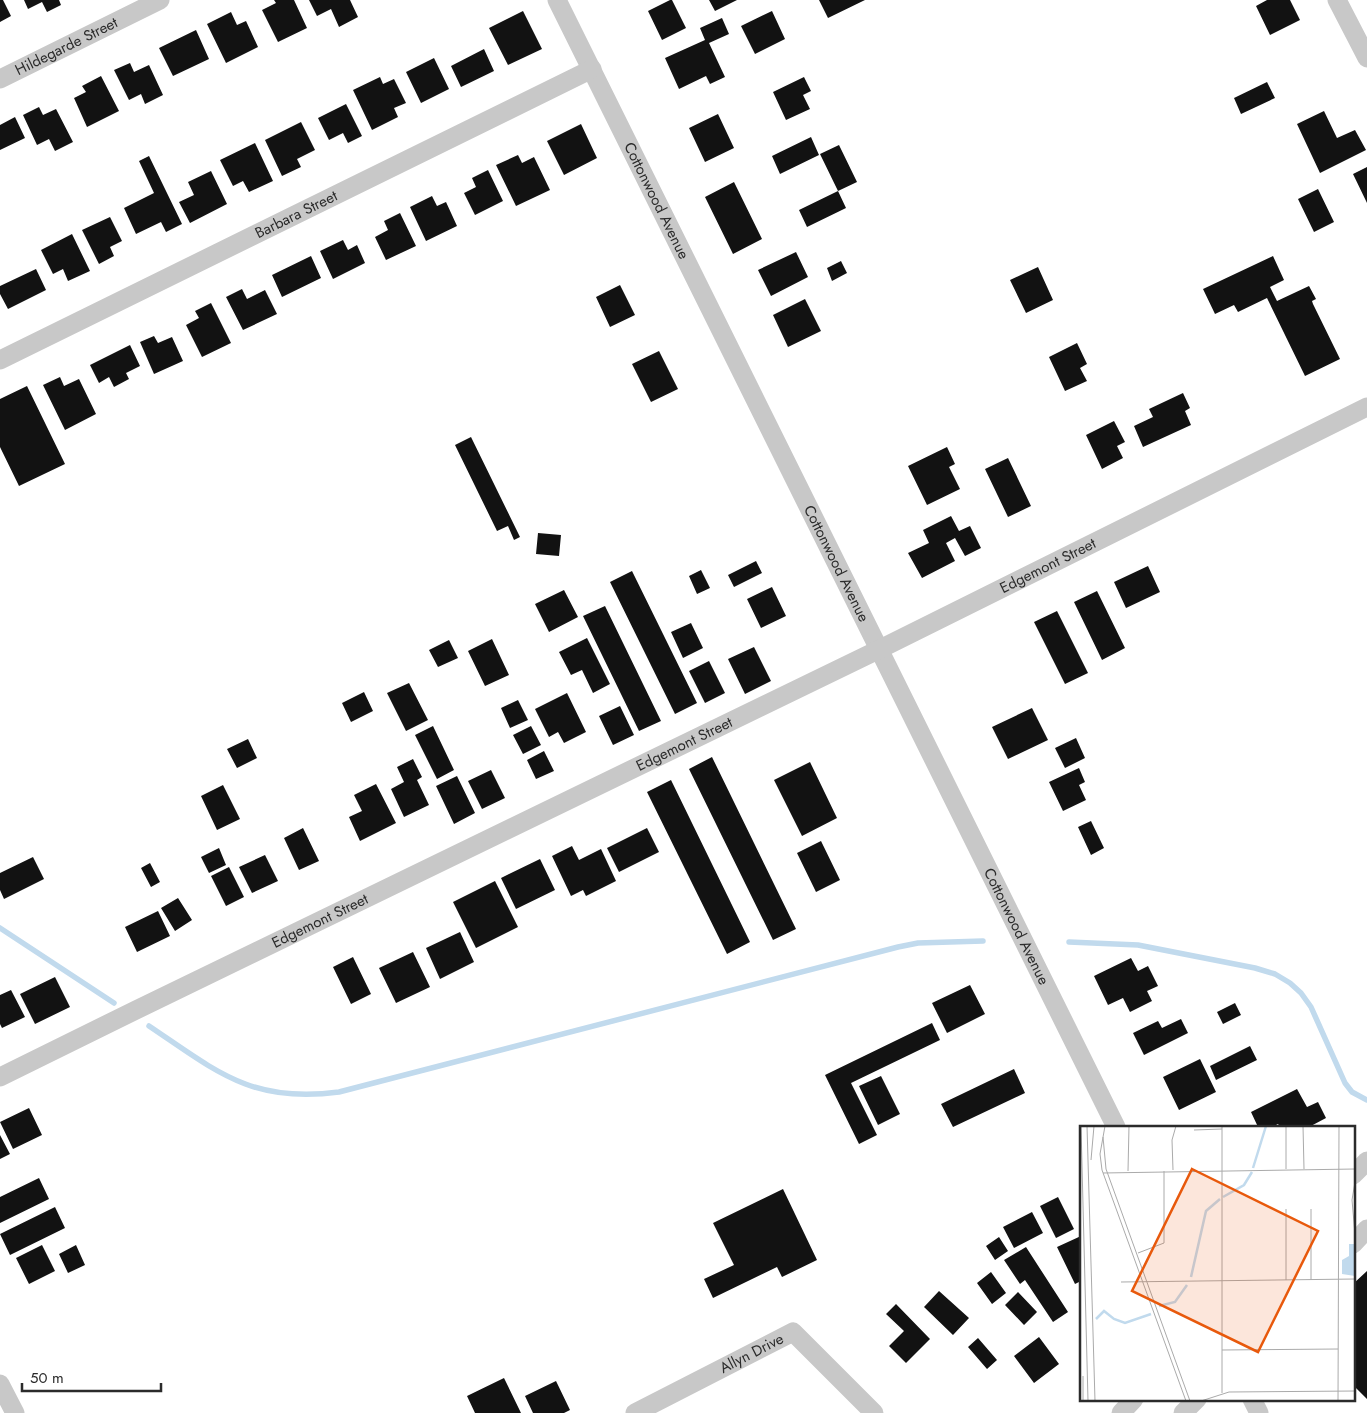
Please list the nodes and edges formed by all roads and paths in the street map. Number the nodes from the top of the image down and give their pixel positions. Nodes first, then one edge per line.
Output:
1 (160, 0) edge
2 (558, 0) edge
3 (1337, 0) edge
4 (1367, 58) edge
5 (592, 69) junction
6 (0, 79) edge
7 (0, 360) edge
8 (1367, 408) edge
9 (880, 649) junction
10 (0, 1078) edge
11 (1116, 1126) edge
12 (1367, 1161) edge
13 (1354, 1174) edge
14 (1367, 1229) edge
15 (1354, 1243) edge
16 (0, 1384) edge
17 (1133, 1400) edge
18 (1196, 1400) edge
19 (1252, 1400) edge
20 (15, 1413) edge
21 (635, 1413) edge
22 (874, 1413) edge
23 (1121, 1413) edge
24 (1184, 1413) edge
25 (1259, 1413) edge

1 - 6 street, Hildegarde Street
2 - 5 street, Cottonwood Avenue
3 - 4 street
5 - 7 street, Barbara Street
5 - 9 street, Cottonwood Avenue
8 - 9 street, Edgemont Street
9 - 10 street, Edgemont Street
9 - 11 street, Cottonwood Avenue
12 - 13 street
14 - 15 street
16 - 20 street
17 - 23 street
18 - 24 street
19 - 25 street
21 - 22 street, Allyn Drive

